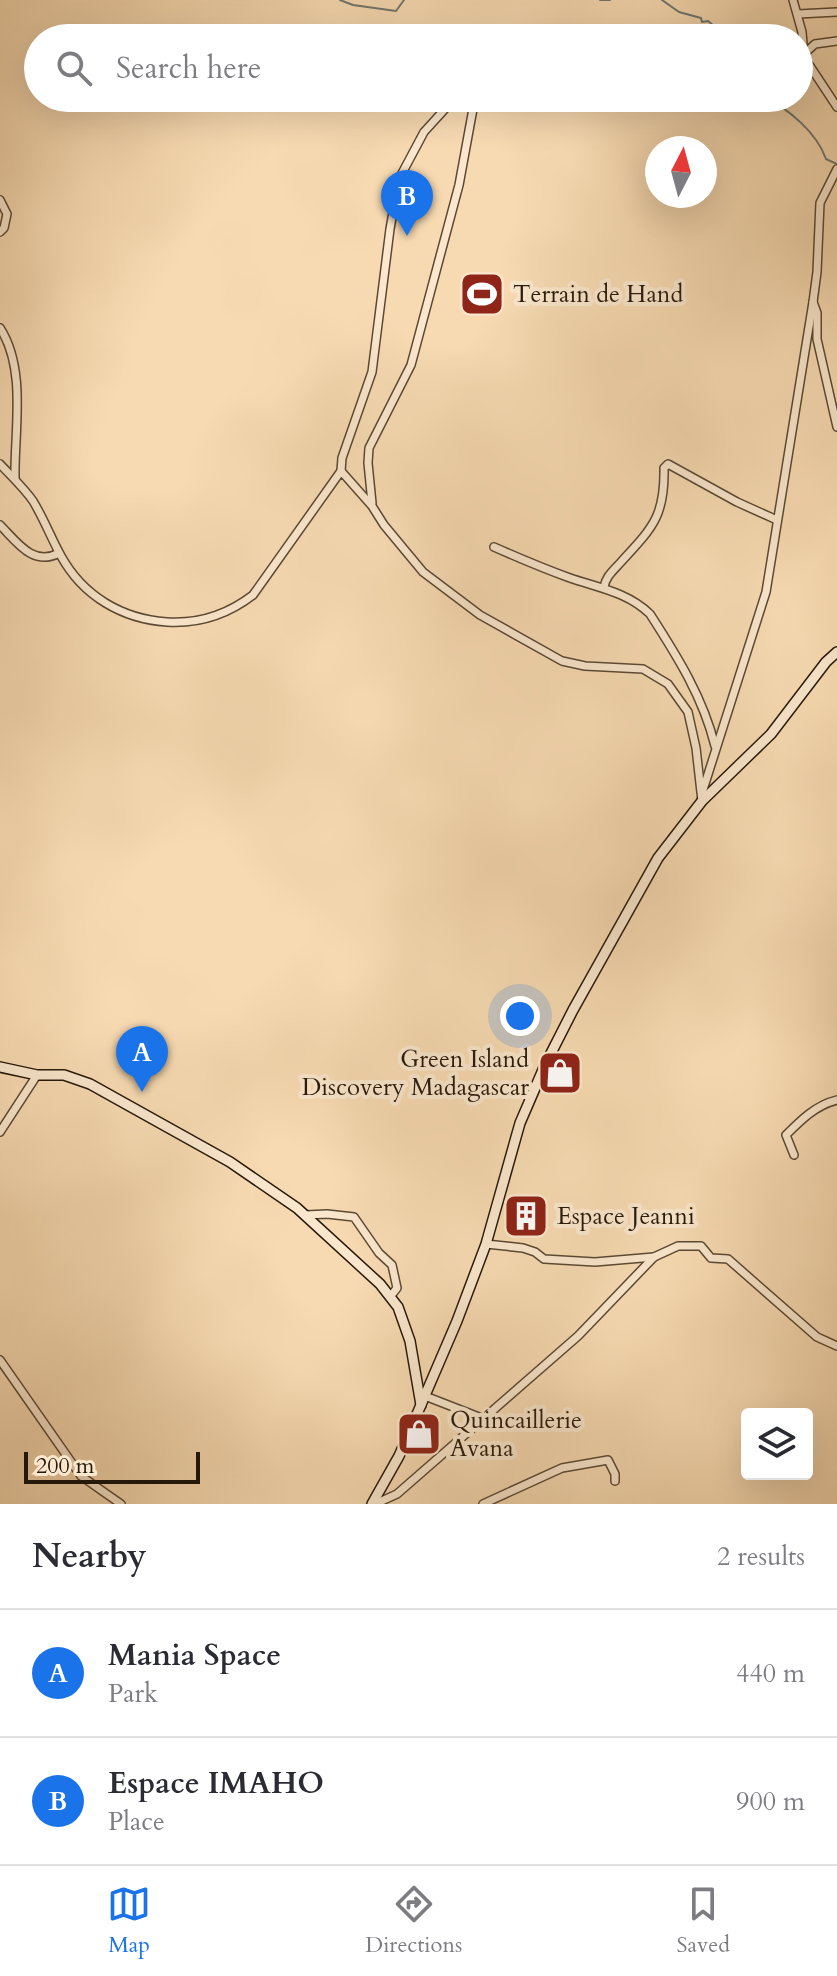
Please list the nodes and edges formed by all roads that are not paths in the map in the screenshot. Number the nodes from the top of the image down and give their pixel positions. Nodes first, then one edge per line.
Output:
1 (793, 0) edge
2 (837, 12) edge
3 (798, 14) junction
4 (800, 24) edge
5 (837, 41) edge
6 (813, 46) edge
7 (813, 68) edge
8 (837, 107) edge
9 (442, 112) edge
10 (472, 112) edge
11 (837, 169) edge
12 (0, 200) edge
13 (0, 232) edge
14 (813, 302) junction
15 (0, 328) edge
16 (837, 427) edge
17 (0, 464) edge
18 (341, 471) junction
19 (15, 479) junction
20 (372, 506) junction
21 (777, 520) junction
22 (0, 525) edge
23 (494, 547) dead end
24 (59, 553) junction
25 (604, 587) junction
26 (837, 652) edge
27 (715, 748) junction
28 (702, 797) junction
29 (0, 1067) edge
30 (37, 1075) junction
31 (837, 1100) edge
32 (0, 1132) edge
33 (794, 1155) dead end
34 (306, 1215) junction
35 (486, 1244) junction
36 (654, 1257) junction
37 (390, 1297) junction
38 (837, 1346) edge
39 (0, 1360) edge
40 (425, 1396) junction
41 (421, 1407) junction
42 (484, 1419) junction
43 (615, 1481) dead end
44 (121, 1504) edge
45 (374, 1504) edge
46 (483, 1504) edge

1 - 3 street
2 - 3 street
3 - 4 street
5 - 6 street
7 - 8 street
9 - 18 street
10 - 20 street
11 - 14 street
12 - 13 street
14 - 16 street
14 - 21 street
15 - 19 street
17 - 19 street
18 - 20 street
18 - 24 street
19 - 24 street
20 - 28 street
21 - 25 street
21 - 27 street
22 - 24 street
23 - 25 street
25 - 27 street
26 - 28 main road
27 - 28 street
28 - 35 main road
29 - 30 main road
30 - 32 street
30 - 34 main road
31 - 33 street
34 - 37 main road
34 - 37 street
35 - 36 street
35 - 40 main road
36 - 38 street
36 - 42 street
37 - 41 main road
39 - 44 street
40 - 41 main road
40 - 42 street
41 - 45 main road
42 - 45 street
43 - 46 street

